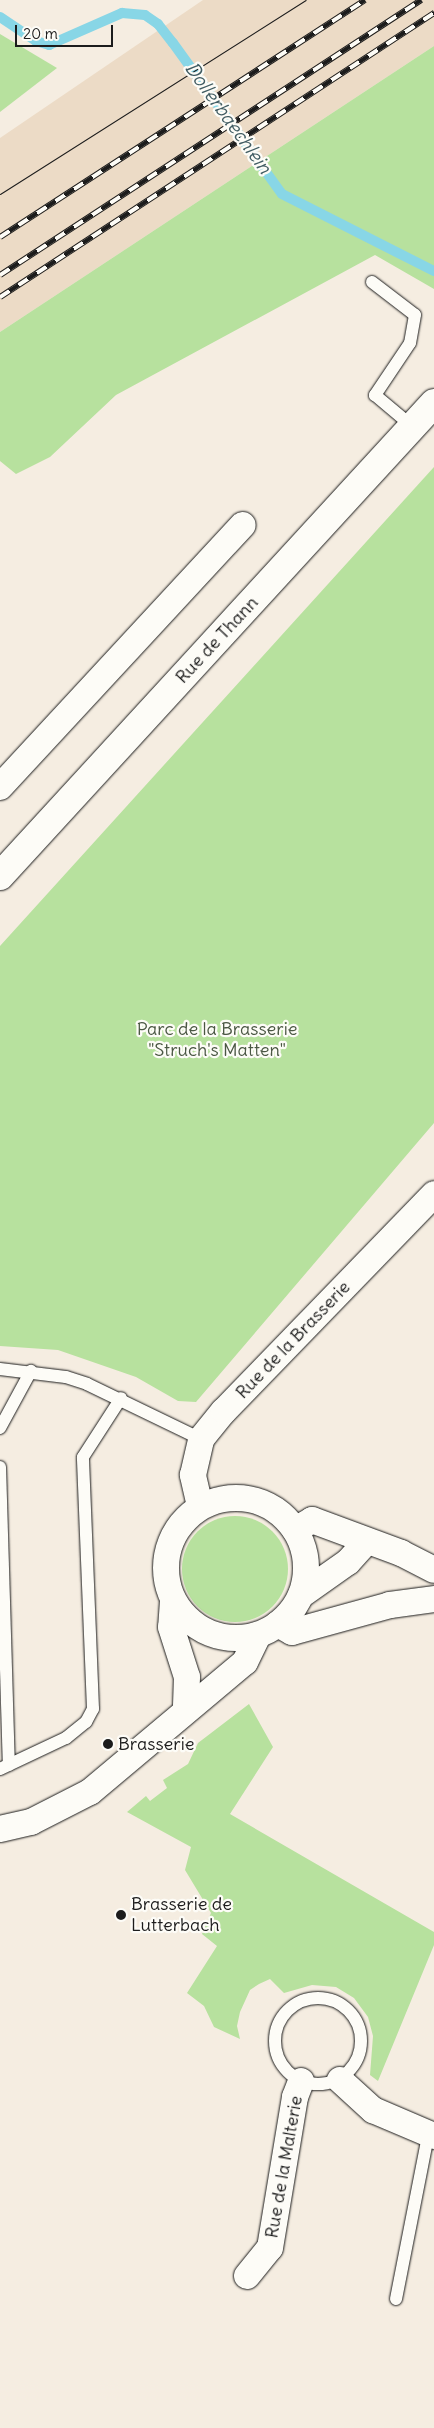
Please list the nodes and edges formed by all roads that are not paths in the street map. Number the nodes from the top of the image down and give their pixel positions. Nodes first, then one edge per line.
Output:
1 (372, 282) dead end
2 (434, 403) edge
3 (413, 427) junction
4 (242, 525) dead end
5 (0, 787) edge
6 (0, 876) edge
7 (434, 1194) edge
8 (0, 1369) edge
9 (31, 1371) junction
10 (121, 1398) junction
11 (0, 1428) edge
12 (201, 1439) junction
13 (0, 1468) edge
14 (200, 1506) junction
15 (295, 1530) junction
16 (367, 1540) junction
17 (434, 1570) edge
18 (301, 1594) junction
19 (434, 1599) edge
20 (173, 1601) junction
21 (268, 1630) junction
22 (186, 1709) junction
23 (4, 1767) edge
24 (0, 1829) edge
25 (340, 2080) junction
26 (301, 2081) junction
27 (431, 2136) edge
28 (247, 2276) dead end
29 (396, 2299) dead end

1 - 3 lane
2 - 3 main road, Rue de Thann
3 - 6 main road, Rue de Thann
4 - 5 street
7 - 12 street, Rue de la Brasserie
8 - 9 lane
9 - 10 lane
9 - 11 lane
10 - 12 lane
10 - 23 lane
12 - 14 street, Rue de la Brasserie
13 - 23 lane
14 - 15 street
14 - 20 street
15 - 16 street
15 - 18 street
16 - 17 street
16 - 18 street
18 - 21 street
19 - 21 street
20 - 21 street
20 - 22 street
21 - 22 street
22 - 24 street
25 - 26 lane
25 - 26 lane
25 - 27 street
26 - 28 street, Rue de la Malterie
27 - 29 lane

